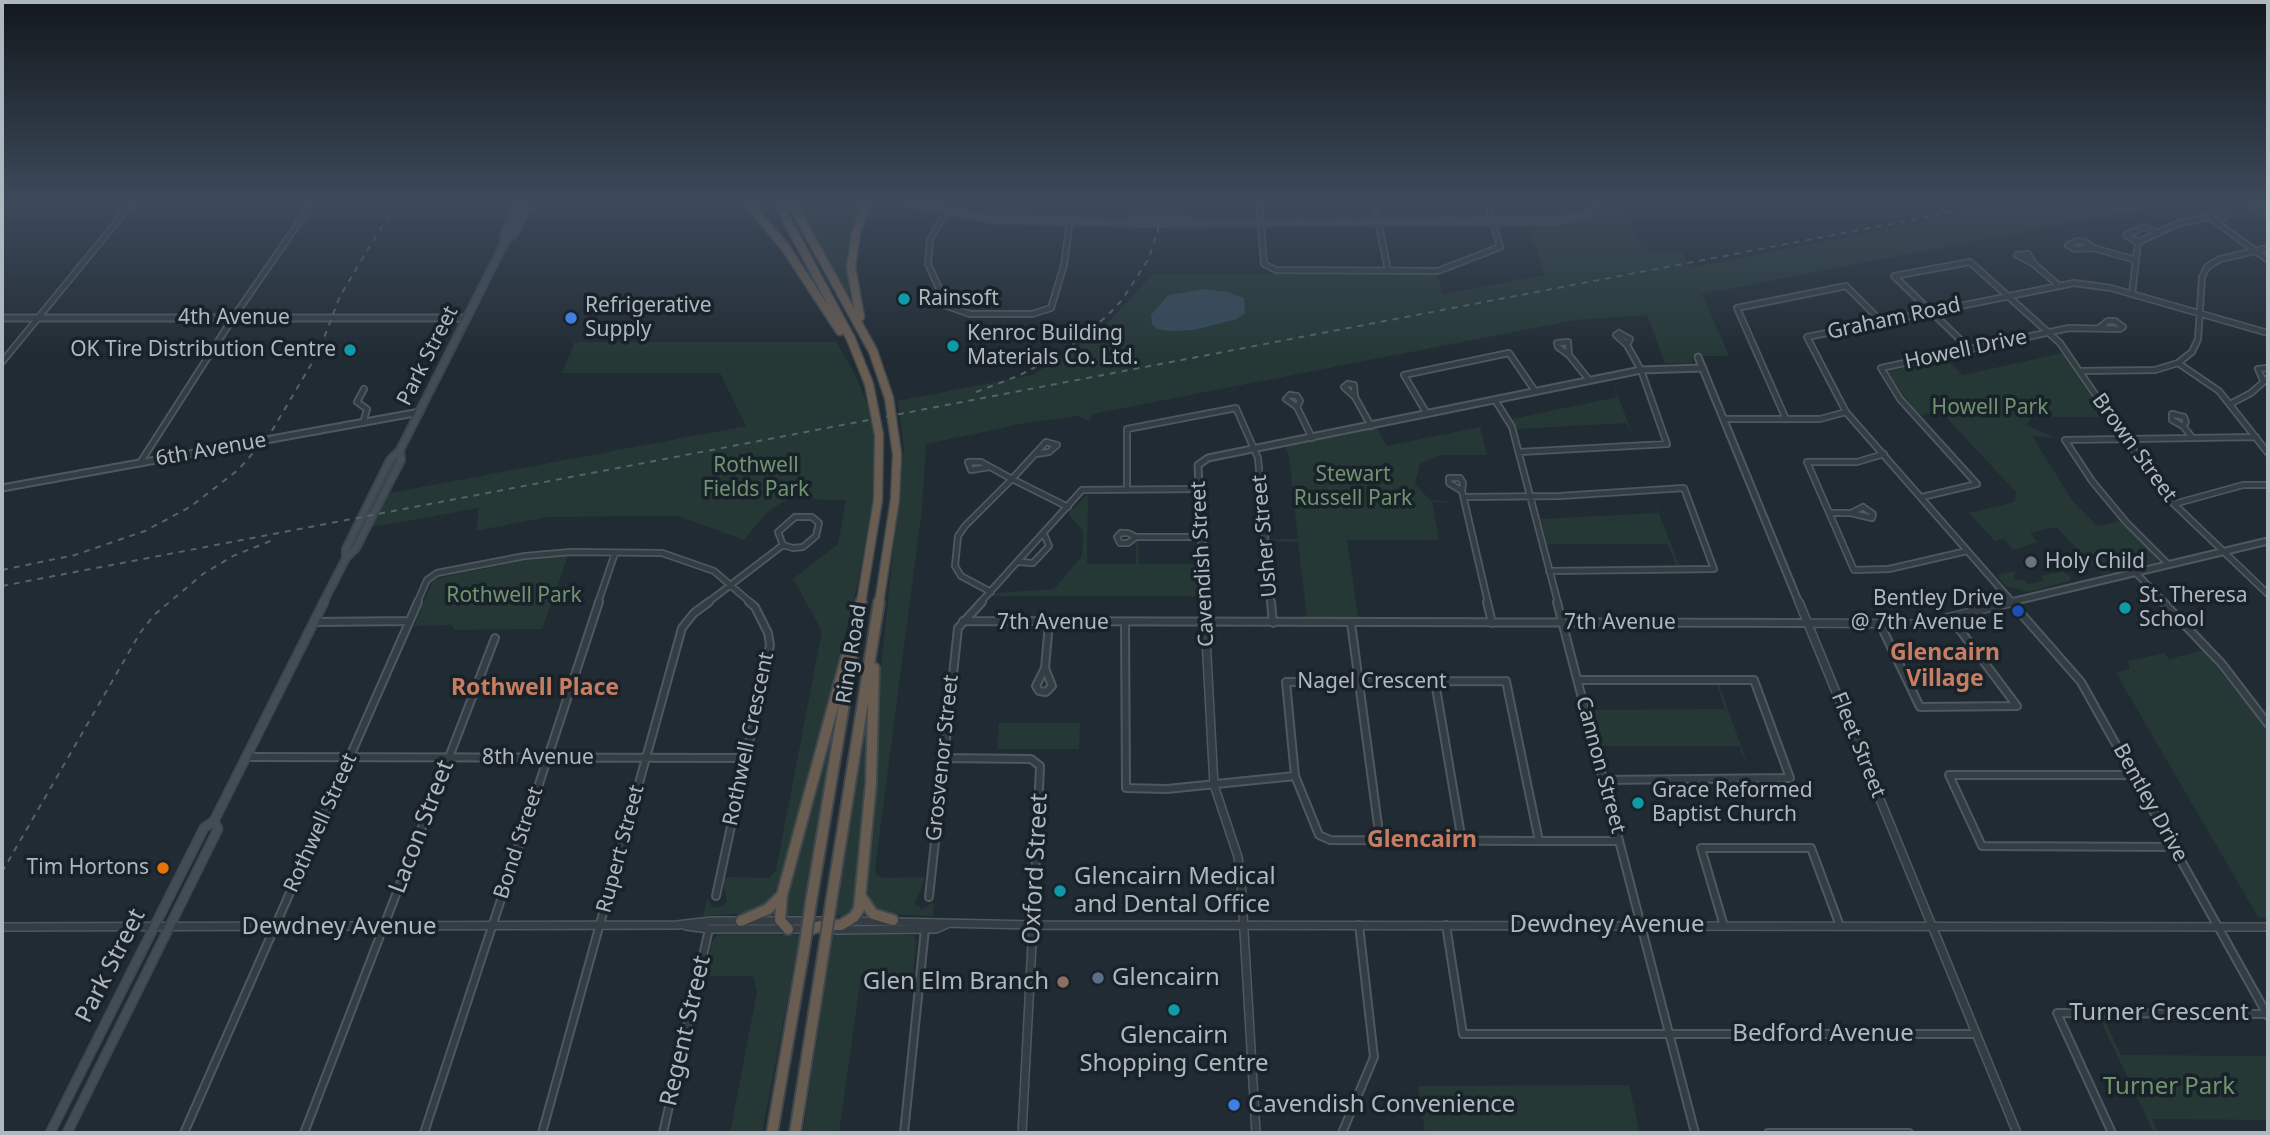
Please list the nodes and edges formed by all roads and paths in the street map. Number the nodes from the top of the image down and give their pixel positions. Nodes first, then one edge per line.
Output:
1 (89, 255) edge
2 (276, 255) edge
3 (499, 255) edge
4 (789, 255) edge
5 (806, 255) edge
6 (821, 255) edge
7 (853, 255) edge
8 (929, 255) edge
9 (1065, 255) edge
10 (1263, 255) edge
11 (1385, 255) edge
12 (1484, 255) edge
13 (2118, 255) edge
14 (2137, 255) edge
15 (2238, 255) edge
16 (2136, 260) junction
17 (2034, 264) dead end
18 (1388, 270) junction
19 (2057, 285) junction
20 (2132, 294) junction
21 (2008, 296) junction
22 (1931, 311) junction
23 (2199, 313) junction
24 (2, 318) edge
25 (37, 318) junction
26 (233, 318) junction
27 (467, 318) junction
28 (1881, 321) junction
29 (2099, 328) dead end
30 (863, 329) junction
31 (2268, 332) edge
32 (2049, 333) junction
33 (1627, 345) dead end
34 (1971, 350) junction
35 (1569, 355) dead end
36 (1699, 357) dead end
37 (2, 362) edge
38 (2178, 363) junction
39 (1703, 368) junction
40 (2268, 368) edge
41 (863, 369) junction
42 (1641, 370) junction
43 (2080, 371) junction
44 (2266, 379) edge
45 (1589, 380) junction
46 (364, 389) dead end
47 (1535, 391) junction
48 (1355, 397) dead end
49 (1495, 400) junction
50 (2230, 404) junction
51 (1297, 407) dead end
52 (419, 412) junction
53 (1846, 412) junction
54 (1427, 414) junction
55 (1724, 419) junction
56 (1786, 419) junction
57 (363, 422) junction
58 (1371, 426) junction
59 (2183, 426) dead end
60 (2191, 436) junction
61 (2256, 437) junction
62 (1312, 438) junction
63 (2128, 441) junction
64 (1254, 450) junction
65 (1519, 452) junction
66 (2268, 453) edge
67 (1036, 454) dead end
68 (1884, 454) junction
69 (140, 463) junction
70 (989, 467) dead end
71 (1012, 479) junction
72 (2268, 485) edge
73 (2, 488) edge
74 (1127, 489) junction
75 (1199, 489) junction
76 (1530, 496) junction
77 (1922, 497) junction
78 (2174, 503) junction
79 (1068, 507) junction
80 (1830, 513) junction
81 (1851, 513) dead end
82 (1044, 534) junction
83 (1136, 537) dead end
84 (1201, 537) junction
85 (2268, 541) edge
86 (783, 545) junction
87 (1967, 551) junction
88 (2224, 552) junction
89 (615, 553) junction
90 (1019, 562) junction
91 (2169, 565) junction
92 (1549, 571) junction
93 (2136, 573) junction
94 (730, 584) junction
95 (991, 592) junction
96 (2268, 594) edge
97 (2014, 602) junction
98 (860, 613) junction
99 (1951, 618) junction
100 (963, 621) junction
101 (314, 622) junction
102 (1049, 622) junction
103 (1125, 622) junction
104 (1206, 623) junction
105 (1273, 623) junction
106 (1351, 623) junction
107 (1492, 623) junction
108 (1562, 623) junction
109 (1807, 624) junction
110 (1881, 624) junction
111 (408, 625) junction
112 (495, 638) dead end
113 (874, 638) junction
114 (1045, 668) dead end
115 (1578, 680) junction
116 (1360, 682) junction
117 (1435, 682) junction
118 (2268, 724) edge
119 (246, 757) junction
120 (350, 757) junction
121 (449, 757) junction
122 (547, 758) junction
123 (646, 758) junction
124 (745, 758) junction
125 (943, 758) junction
126 (2134, 775) junction
127 (1295, 776) junction
128 (1603, 780) junction
129 (1214, 785) junction
130 (214, 821) junction
131 (1380, 840) junction
132 (1462, 841) junction
133 (1539, 841) junction
134 (1619, 841) junction
135 (2175, 847) junction
136 (782, 895) junction
137 (716, 896) dead end
138 (862, 897) junction
139 (929, 897) dead end
140 (850, 920) junction
141 (893, 920) junction
142 (741, 921) junction
143 (947, 924) junction
144 (600, 925) junction
145 (677, 925) junction
146 (784, 925) junction
147 (1033, 925) junction
148 (1244, 925) junction
149 (1359, 925) junction
150 (1446, 925) junction
151 (383, 926) junction
152 (492, 926) junction
153 (1641, 926) junction
154 (1724, 926) junction
155 (1840, 926) junction
156 (1933, 926) junction
157 (2, 927) edge
158 (154, 927) junction
159 (170, 927) junction
160 (275, 927) junction
161 (2219, 927) junction
162 (2268, 927) edge
163 (709, 929) junction
164 (925, 929) junction
165 (810, 930) junction
166 (2268, 1014) edge
167 (1669, 1033) junction
168 (1976, 1034) junction
169 (50, 1133) edge
170 (67, 1133) edge
171 (184, 1133) edge
172 (304, 1133) edge
173 (424, 1133) edge
174 (542, 1133) edge
175 (663, 1133) edge
176 (772, 1133) edge
177 (794, 1133) edge
178 (904, 1133) edge
179 (1022, 1133) edge
180 (1256, 1133) edge
181 (1342, 1133) edge
182 (1695, 1133) edge
183 (1768, 1133) edge
184 (1909, 1133) edge
185 (2017, 1133) edge
186 (2112, 1133) edge

1 - 25 street
2 - 26 street
3 - 27 main road, Park Street
4 - 41 highway
5 - 41 highway, Ring Road
6 - 30 highway, Ring Road
7 - 30 highway
8 - 9 street
10 - 18 street
11 - 18 street
12 - 18 street
13 - 16 street
14 - 16 street
15 - 23 street
16 - 20 street
17 - 19 street
19 - 20 street, Graham Road
19 - 21 street, Graham Road
20 - 23 street, Graham Road
21 - 22 street, Graham Road
21 - 22 street, Brown Street
21 - 32 street, Brown Street
22 - 28 street, Graham Road
22 - 34 street
23 - 31 street, Graham Road
23 - 38 street
24 - 25 street, 4th Avenue
25 - 26 street, 4th Avenue
25 - 37 street
26 - 27 street, 4th Avenue
26 - 69 street
27 - 52 main road, Park Street
28 - 53 street, Graham Road
28 - 56 street
29 - 32 street
30 - 113 highway, Ring Road
32 - 34 street, Howell Drive
32 - 43 street, Brown Street
33 - 42 street
34 - 77 street, Howell Drive
35 - 45 street
36 - 39 street, Fleet Street
38 - 43 street
38 - 50 street
39 - 42 street, Cavendish Street
39 - 55 street, Fleet Street
40 - 44 street
41 - 98 highway, Ring Road
42 - 45 street, Cavendish Street
42 - 65 street
43 - 63 street, Brown Street
44 - 50 street
45 - 47 street, Cavendish Street
46 - 57 street
47 - 49 street, Cavendish Street
47 - 54 street
48 - 58 street
49 - 54 street, Cavendish Street
49 - 65 street, Cannon Street
50 - 61 street
51 - 62 street
52 - 57 street, 6th Avenue
52 - 101 main road, Park Street
53 - 56 street
53 - 68 street, Graham Road
54 - 58 street, Cavendish Street
55 - 56 street
55 - 109 street, Fleet Street
57 - 69 street, 6th Avenue
58 - 62 street, Cavendish Street
59 - 60 street
60 - 61 street
60 - 63 street
61 - 66 street
62 - 64 street, Cavendish Street
63 - 78 street, Brown Street
63 - 91 street
64 - 74 street, Usher Street
64 - 75 street, Cavendish Street
64 - 105 street, Usher Street
65 - 76 street, Cannon Street
67 - 71 street
68 - 77 street, Graham Road
68 - 80 street
69 - 73 street, 6th Avenue
70 - 71 street
71 - 79 street
71 - 95 street
72 - 78 street
74 - 75 street
74 - 79 street
75 - 84 street, Cavendish Street
76 - 92 street, Cannon Street
76 - 92 street
76 - 107 street
77 - 87 street, Graham Road
78 - 88 street, Brown Street
79 - 82 street
80 - 81 street
80 - 87 street
82 - 90 street
82 - 90 street
83 - 84 street
84 - 104 street, Cavendish Street
85 - 88 street, 7th Avenue
86 - 86 street
86 - 94 street, Rupert Street
87 - 97 street, Graham Road
88 - 91 street, 7th Avenue
88 - 96 street, Brown Street
89 - 94 street, Rothwell Crescent
89 - 111 street, Rothwell Crescent
89 - 122 street, Bond Street
90 - 95 street
91 - 93 street, 7th Avenue
92 - 108 street, Cannon Street
93 - 97 street, 7th Avenue
93 - 118 street
94 - 123 street, Rupert Street
94 - 124 street, Rothwell Crescent
95 - 100 street
97 - 99 street, 7th Avenue
97 - 126 street, Bentley Drive
98 - 136 highway
98 - 176 highway, Ring Road, bridge
99 - 110 street, 7th Avenue
99 - 110 street
100 - 102 street, 7th Avenue
100 - 125 street, Grosvenor Street
101 - 111 street
101 - 119 main road, Park Street
102 - 103 street, 7th Avenue
102 - 114 street
103 - 104 street, 7th Avenue
103 - 129 street
104 - 105 street, 7th Avenue
104 - 129 street, Cavendish Street
105 - 106 street, 7th Avenue
106 - 107 street, 7th Avenue
106 - 116 street
107 - 108 street, 7th Avenue
108 - 109 street, 7th Avenue
108 - 115 street, Cannon Street
109 - 110 street, 7th Avenue
109 - 156 street, Fleet Street
111 - 120 street, Rothwell Street
112 - 121 street, Lacon Street
113 - 138 highway
113 - 177 highway, Ring Road, bridge
115 - 128 street, Cannon Street
115 - 128 street
116 - 117 street, Nagel Crescent
116 - 127 street, Nagel Crescent
116 - 131 street
117 - 132 street
117 - 133 street, Nagel Crescent
119 - 120 street, 8th Avenue
119 - 130 main road, Park Street
120 - 121 street, 8th Avenue
120 - 160 street, Rothwell Street
121 - 122 street, 8th Avenue
121 - 151 street, Lacon Street
122 - 123 street, 8th Avenue
122 - 152 street, Bond Street
123 - 124 street, 8th Avenue
123 - 144 street, Rupert Street
124 - 137 street, Rothwell Crescent
125 - 139 street, Grosvenor Street
125 - 147 street, Oxford Street
126 - 135 street, Bentley Drive
126 - 135 street
127 - 129 street
127 - 131 street, Nagel Crescent
128 - 134 street, Cannon Street
129 - 148 street, Cavendish Street
130 - 158 main road, Park Street
130 - 159 main road, Park Street
131 - 132 street, Nagel Crescent
132 - 133 street, Nagel Crescent
133 - 134 street, Nagel Crescent
134 - 153 street, Cannon Street
135 - 161 street, Bentley Drive
136 - 142 highway
136 - 146 highway
138 - 140 highway
138 - 141 highway
140 - 141 street, Dewdney Avenue
140 - 146 street, Dewdney Avenue
140 - 165 highway
141 - 143 street, Dewdney Avenue
142 - 145 street, Dewdney Avenue
142 - 146 street, Dewdney Avenue
143 - 147 street, Dewdney Avenue
143 - 164 street, Dewdney Avenue
144 - 145 street, Dewdney Avenue
144 - 152 street, Dewdney Avenue
144 - 174 street, Rupert Street
145 - 163 street, Dewdney Avenue
146 - 163 street, Dewdney Avenue
146 - 165 street, Dewdney Avenue
147 - 148 street, Dewdney Avenue
147 - 179 street, Oxford Street
148 - 149 street, Dewdney Avenue
148 - 180 street, Cavendish Street
149 - 150 street, Dewdney Avenue
149 - 181 street
150 - 153 street, Dewdney Avenue
150 - 167 street, Bedford Avenue
151 - 152 street, Dewdney Avenue
151 - 160 street, Dewdney Avenue
151 - 172 street, Lacon Street
152 - 173 street, Bond Street
153 - 154 street, Dewdney Avenue
153 - 167 street, Cannon Street
154 - 155 street, Dewdney Avenue
154 - 155 street
155 - 156 street, Dewdney Avenue
156 - 161 street, Dewdney Avenue
156 - 168 street, Fleet Street
157 - 158 street, Dewdney Avenue
158 - 159 street, Dewdney Avenue
158 - 169 main road, Park Street
159 - 160 street, Dewdney Avenue
159 - 170 main road, Park Street
160 - 171 street, Rothwell Street
161 - 162 street, Dewdney Avenue
161 - 166 street, Bentley Drive
163 - 175 street, Regent Street
164 - 165 street, Dewdney Avenue
164 - 178 street
166 - 186 street, Turner Crescent
167 - 168 street, Bedford Avenue
167 - 182 street, Cannon Street
168 - 185 street, Fleet Street
183 - 184 street

